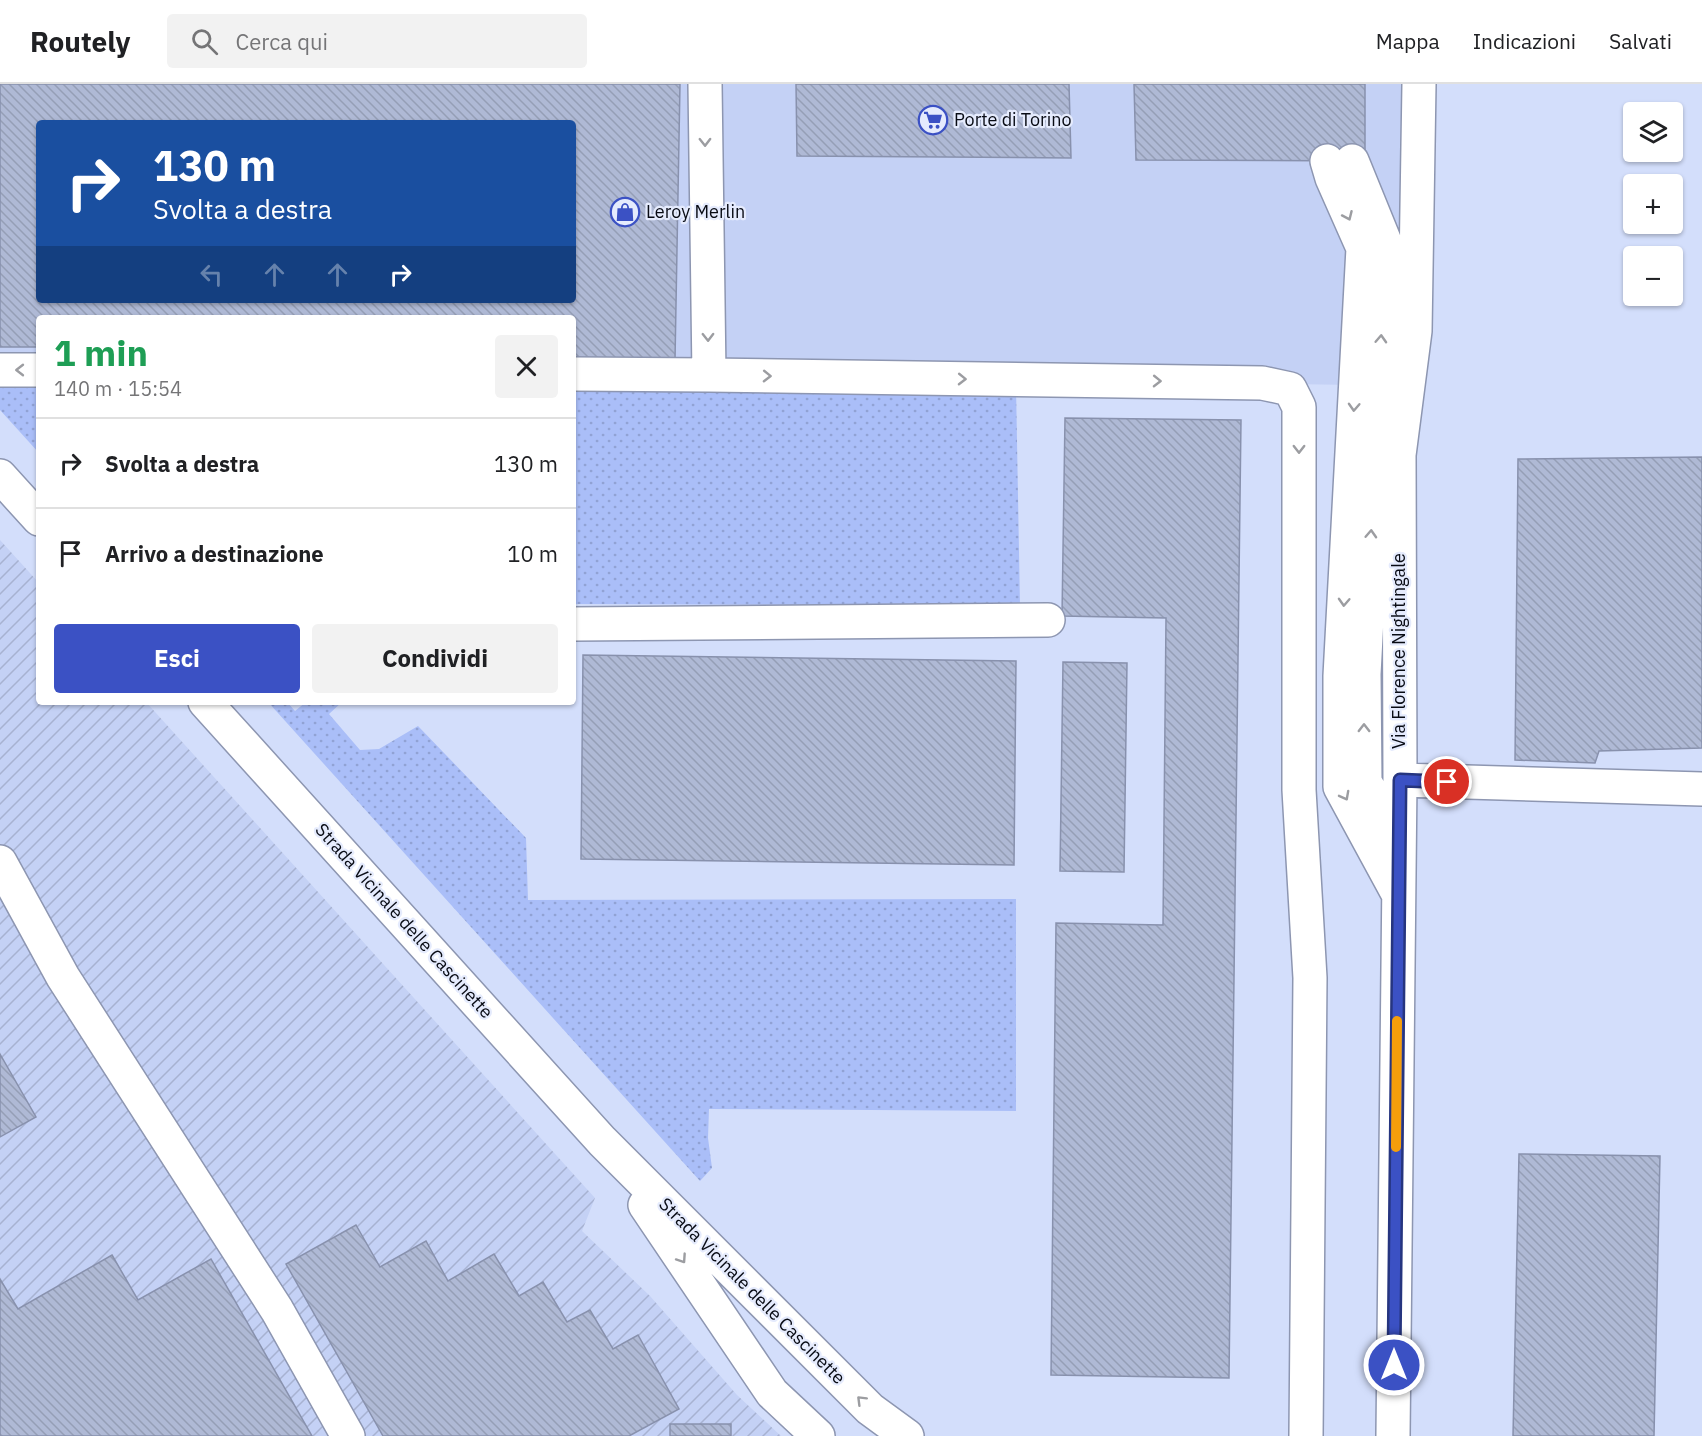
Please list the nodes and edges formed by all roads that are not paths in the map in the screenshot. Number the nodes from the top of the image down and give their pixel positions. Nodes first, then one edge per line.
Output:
1 (705, 84) edge
2 (1419, 84) edge
3 (0, 370) edge
4 (36, 370) edge
5 (576, 374) edge
6 (709, 375) junction
7 (0, 476) edge
8 (36, 516) edge
9 (1048, 620) dead end
10 (576, 624) edge
11 (208, 705) edge
12 (1400, 780) junction
13 (1702, 789) edge
14 (1399, 841) junction
15 (0, 862) edge
16 (1398, 894) junction
17 (602, 1141) junction
18 (348, 1436) edge
19 (818, 1436) edge
20 (907, 1436) edge
21 (1306, 1436) edge
22 (1393, 1436) edge

1 -> 6 street
2 - 12 street, Via Florence Nightingale
4 -> 3 street
5 - 6 street
6 -> 21 street
7 - 8 street
9 - 10 street
11 - 17 street, Strada Vicinale delle Cascinette
12 - 13 street
12 - 14 street, Via Florence Nightingale
14 - 16 street, Via Florence Nightingale
14 -> 16 street
15 - 18 street
16 - 22 street, Via Florence Nightingale
17 -> 19 street, Strada Vicinale delle Cascinette
20 -> 17 street, Strada Vicinale delle Cascinette

